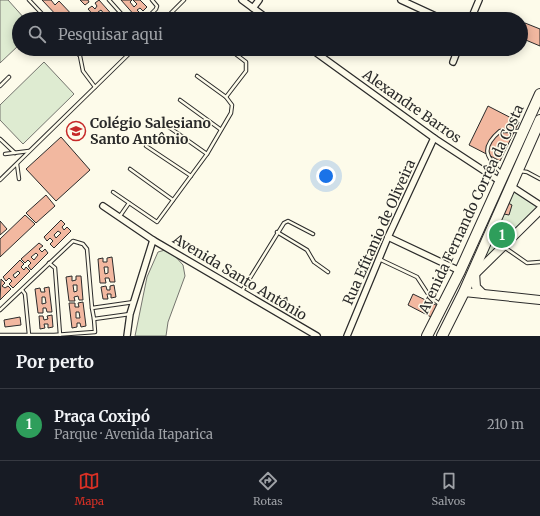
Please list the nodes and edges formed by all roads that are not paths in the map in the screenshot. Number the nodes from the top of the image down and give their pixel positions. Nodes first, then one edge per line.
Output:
1 (29, 0) edge
2 (109, 0) edge
3 (152, 0) edge
4 (184, 0) edge
5 (242, 0) edge
6 (259, 0) edge
7 (401, 0) edge
8 (479, 0) edge
9 (253, 8) junction
10 (40, 12) edge
11 (120, 12) edge
12 (153, 12) edge
13 (172, 12) edge
14 (258, 12) edge
15 (427, 12) edge
16 (474, 12) edge
17 (80, 56) edge
18 (127, 56) edge
19 (238, 56) edge
20 (321, 56) edge
21 (455, 56) edge
22 (453, 62) dead end
23 (197, 76) dead end
24 (9, 77) dead end
25 (0, 86) edge
26 (95, 87) junction
27 (540, 94) edge
28 (226, 97) junction
29 (180, 100) dead end
30 (540, 120) edge
31 (163, 123) dead end
32 (220, 129) junction
33 (523, 131) junction
34 (434, 138) junction
35 (0, 139) edge
36 (146, 146) dead end
37 (29, 151) junction
38 (15, 153) junction
39 (5, 154) dead end
40 (207, 154) junction
41 (17, 164) junction
42 (130, 169) dead end
43 (517, 171) junction
44 (191, 176) junction
45 (19, 179) dead end
46 (502, 179) junction
47 (540, 179) edge
48 (0, 180) edge
49 (510, 186) junction
50 (113, 192) dead end
51 (173, 200) junction
52 (129, 203) junction
53 (540, 205) edge
54 (104, 206) dead end
55 (540, 210) edge
56 (119, 217) junction
57 (277, 232) junction
58 (313, 234) dead end
59 (388, 237) junction
60 (153, 240) junction
61 (503, 246) junction
62 (379, 259) junction
63 (540, 262) edge
64 (49, 263) junction
65 (460, 271) junction
66 (328, 272) dead end
67 (473, 274) junction
68 (22, 290) junction
69 (241, 292) junction
70 (464, 292) junction
71 (482, 294) junction
72 (540, 300) edge
73 (134, 302) junction
74 (442, 305) junction
75 (92, 308) junction
76 (0, 310) edge
77 (130, 314) junction
78 (94, 319) junction
79 (0, 334) edge
80 (29, 335) edge
81 (60, 335) junction
82 (127, 336) edge
83 (316, 336) edge
84 (347, 336) edge
85 (427, 336) edge
86 (442, 336) edge

1 - 10 lane
2 - 11 lane
3 - 12 lane
4 - 13 lane
5 - 9 street
6 - 9 street
7 - 15 street
8 - 16 street
9 - 14 street
17 - 26 lane
18 - 26 lane
19 - 28 lane
20 - 34 street, Alexandre Barros
21 - 22 street
23 - 28 lane
24 - 25 lane
26 - 37 lane
27 - 33 highway, Avenida Fernando Corrêa da Costa
28 - 32 lane
29 - 32 lane
30 - 43 highway, Avenida Fernando Corrêa da Costa
31 - 40 lane
32 - 40 lane
33 - 46 highway, Avenida Fernando Corrêa da Costa
33 - 46 lane
34 - 46 street, Alexandre Barros
34 - 59 street, Rua Efitanio de Oliveira
35 - 38 lane
36 - 44 lane
37 - 38 lane
37 - 41 lane
38 - 39 lane
40 - 44 lane
41 - 45 lane
41 - 48 lane
42 - 51 lane
43 - 47 lane
43 - 49 highway, Avenida Fernando Corrêa da Costa
44 - 51 lane
46 - 65 highway, Avenida Fernando Corrêa da Costa
49 - 53 street
49 - 67 highway, Avenida Fernando Corrêa da Costa
50 - 52 lane
51 - 52 lane
52 - 56 lane
54 - 56 street
55 - 61 street
56 - 60 street
57 - 58 lane
57 - 66 lane
57 - 69 lane
59 - 62 street, Rua Efitanio de Oliveira
59 - 65 street
60 - 69 street, Avenida Santo Antônio
60 - 73 street, Avenida Santo Antônio
61 - 63 lane
61 - 67 street
62 - 74 lane
62 - 84 street, Rua Efitanio de Oliveira
64 - 68 lane
64 - 75 lane
64 - 81 lane
65 - 74 highway, Avenida Fernando Corrêa da Costa
67 - 70 highway, Avenida Fernando Corrêa da Costa
67 - 71 street
68 - 76 lane
68 - 80 lane
69 - 83 street, Avenida Santo Antônio
70 - 71 street
70 - 86 highway, Avenida Fernando Corrêa da Costa
71 - 72 street
73 - 75 lane
73 - 77 street, Avenida Santo Antônio
74 - 85 highway, Avenida Fernando Corrêa da Costa
75 - 78 lane
77 - 78 lane
77 - 82 street, Avenida Santo Antônio
78 - 81 lane
79 - 80 lane
80 - 81 lane

